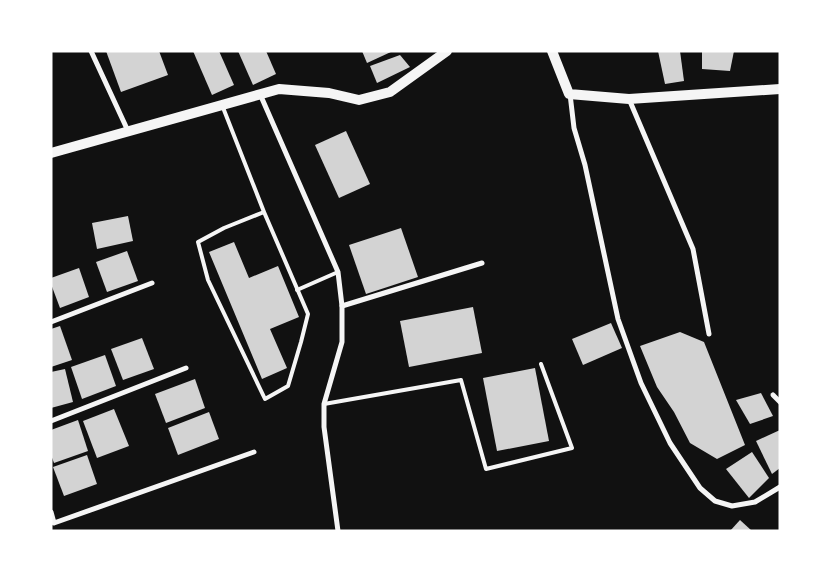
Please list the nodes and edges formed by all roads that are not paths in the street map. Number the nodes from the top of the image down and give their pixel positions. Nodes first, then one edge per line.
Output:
1 (91, 51) edge
2 (447, 51) edge
3 (552, 51) edge
4 (780, 89) edge
5 (260, 94) junction
6 (570, 94) junction
7 (629, 99) junction
8 (222, 105) junction
9 (128, 131) junction
10 (51, 153) edge
11 (264, 212) junction
12 (482, 262) dead end
13 (338, 272) junction
14 (152, 283) dead end
15 (297, 290) junction
16 (342, 306) junction
17 (51, 322) edge
18 (709, 334) dead end
19 (541, 364) dead end
20 (186, 368) dead end
21 (773, 394) dead end
22 (780, 402) edge
23 (324, 404) junction
24 (51, 421) edge
25 (254, 452) dead end
26 (780, 487) edge
27 (51, 512) edge
28 (338, 531) edge

1 - 9 street
2 - 5 main road
3 - 6 main road
4 - 7 main road
5 - 8 main road
5 - 13 street
6 - 7 main road
6 - 26 street
7 - 18 street
8 - 9 main road
8 - 11 lane
9 - 10 main road
11 - 15 lane
11 - 15 lane
12 - 16 street
13 - 15 lane
13 - 16 street
14 - 17 street
16 - 23 street
19 - 23 lane
20 - 24 street
21 - 22 street
23 - 28 street
25 - 27 street

